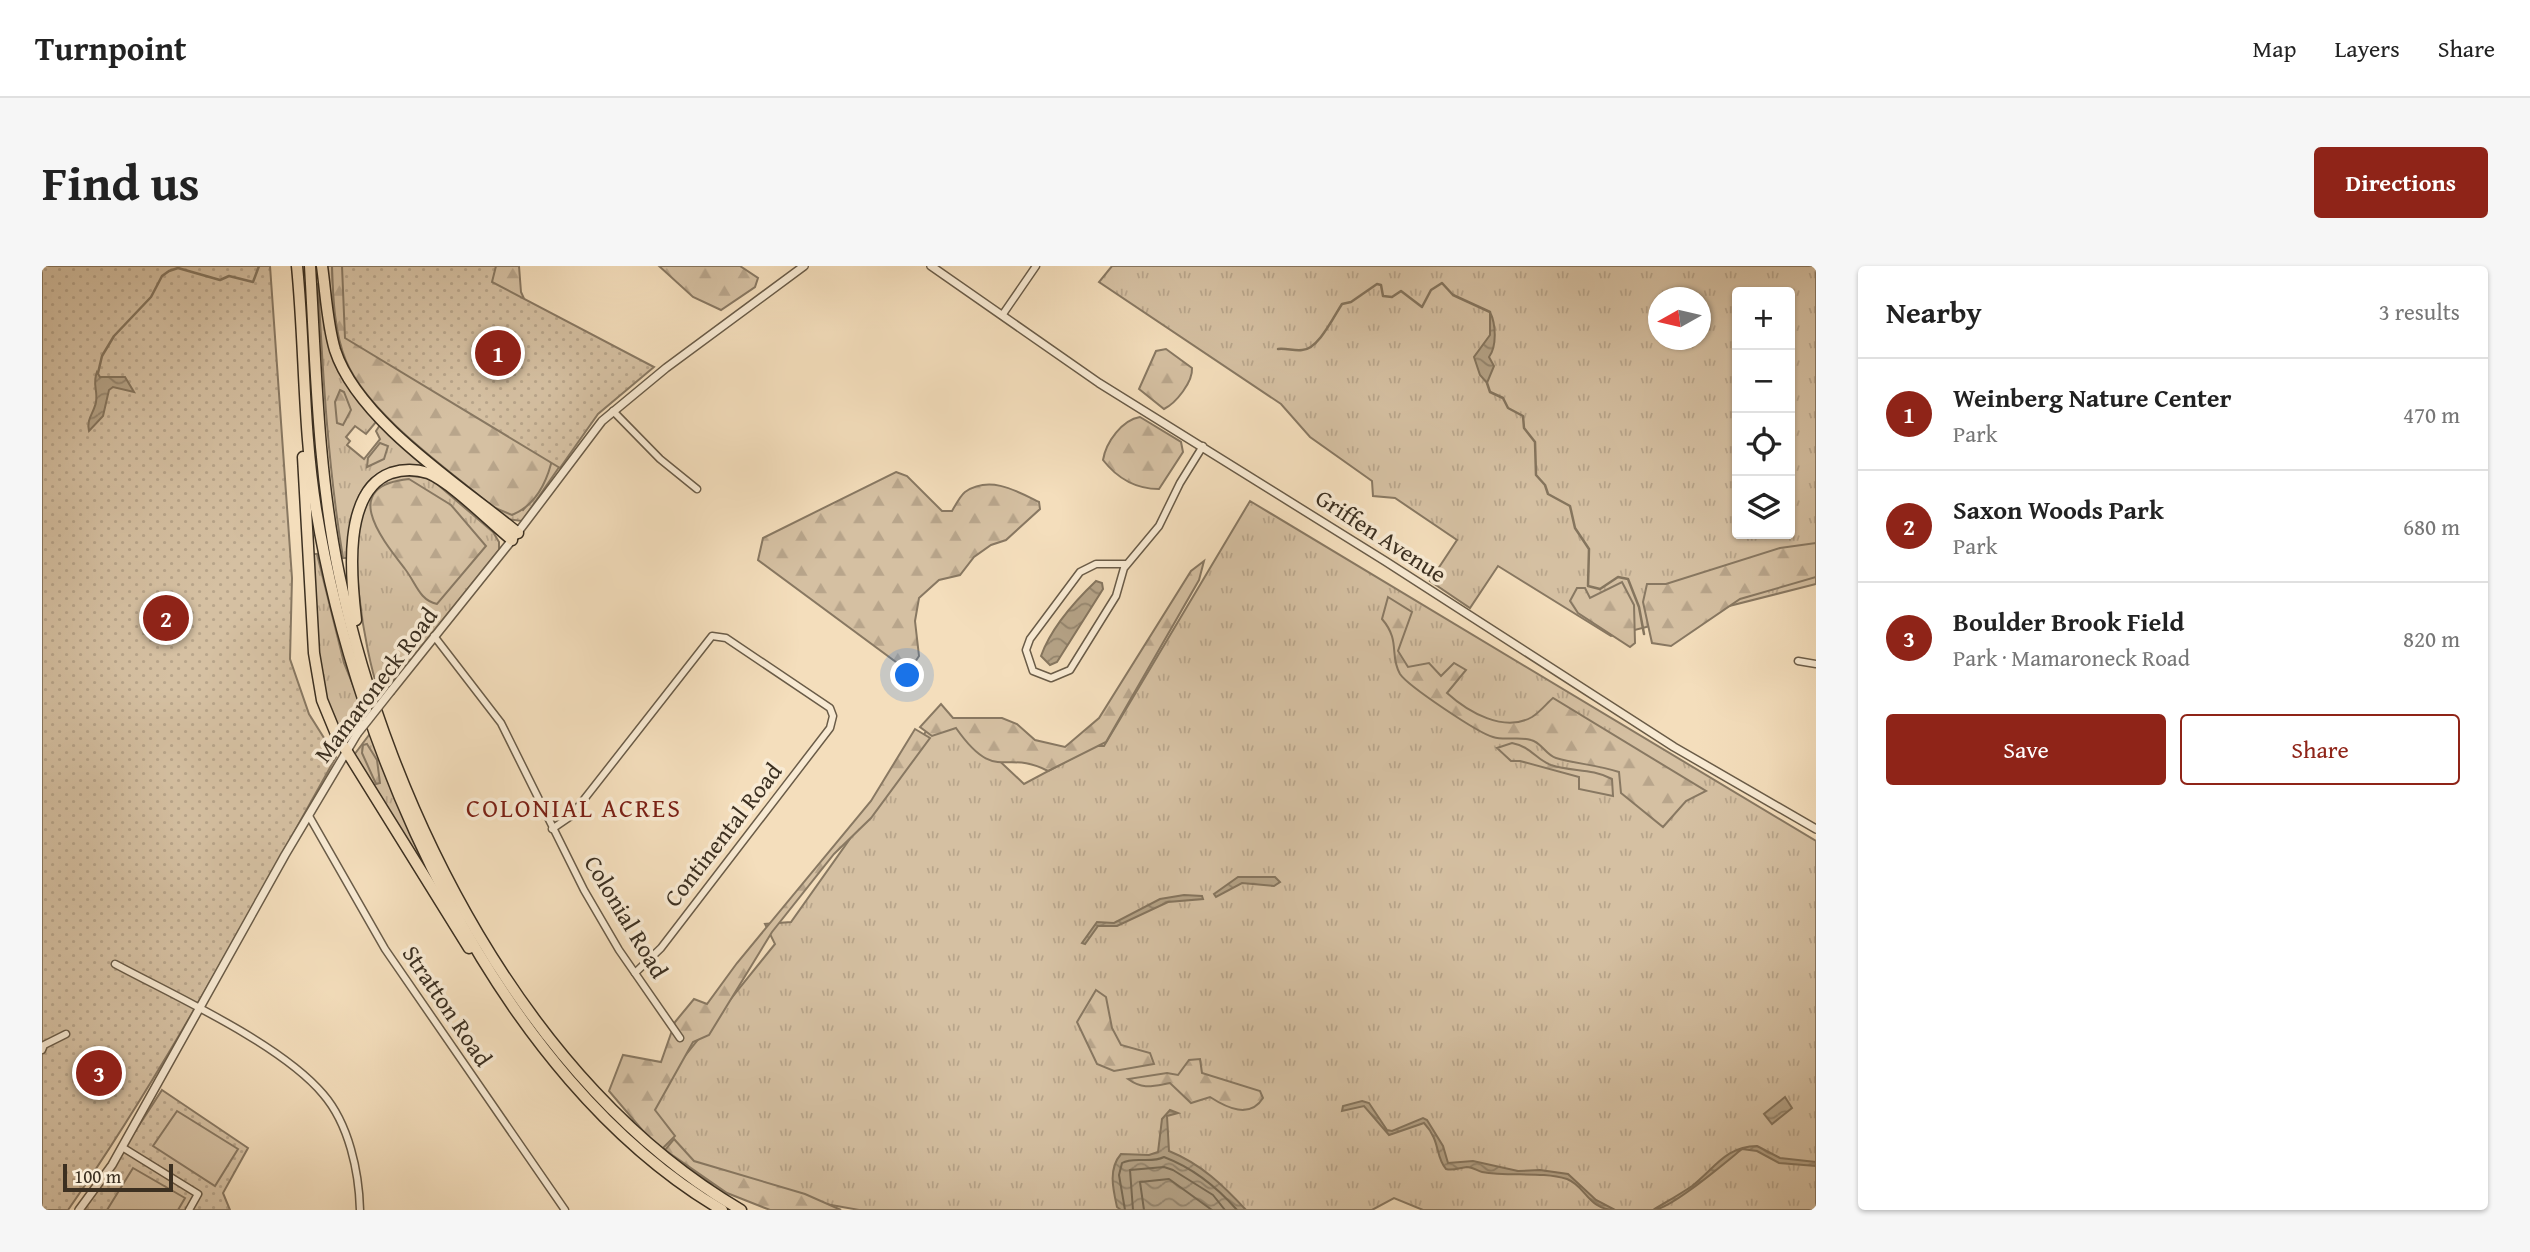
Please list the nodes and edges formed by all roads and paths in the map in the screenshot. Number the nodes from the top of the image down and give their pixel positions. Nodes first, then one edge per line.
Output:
1 (297, 266) edge
2 (310, 266) edge
3 (322, 266) edge
4 (804, 266) edge
5 (931, 266) edge
6 (1036, 266) edge
7 (1003, 314) junction
8 (305, 399) junction
9 (613, 411) junction
10 (1203, 446) junction
11 (697, 489) dead end
12 (515, 536) junction
13 (1127, 564) junction
14 (434, 636) junction
15 (360, 657) junction
16 (1798, 661) dead end
17 (1816, 664) edge
18 (346, 750) junction
19 (309, 816) junction
20 (552, 829) junction
21 (1816, 829) edge
22 (115, 964) dead end
23 (635, 973) junction
24 (500, 985) junction
25 (200, 1009) junction
26 (66, 1034) dead end
27 (680, 1038) dead end
28 (42, 1050) edge
29 (122, 1147) junction
30 (79, 1210) edge
31 (189, 1210) edge
32 (360, 1210) edge
33 (565, 1210) edge
34 (722, 1210) edge
35 (741, 1210) edge

1 - 8 highway
2 - 15 highway
3 - 12 highway
4 - 9 street, Mamaroneck Road
5 - 7 street, Griffen Avenue
6 - 7 street
7 - 10 street, Griffen Avenue
8 - 18 highway
8 - 24 highway
9 - 11 street
9 - 12 street, Mamaroneck Road
10 - 13 street
10 - 21 street, Griffen Avenue
12 - 14 street, Mamaroneck Road
12 - 15 highway
13 - 13 street
14 - 18 street, Mamaroneck Road, bridge
14 - 20 street, Colonial Road
15 - 35 highway
16 - 17 street
18 - 19 street, Mamaroneck Road
18 - 24 highway
19 - 25 street, Mamaroneck Road
19 - 33 street, Stratton Road
20 - 23 street, Colonial Road
20 - 23 street, Continental Road
22 - 25 street
23 - 27 street, Colonial Road
24 - 34 highway
25 - 29 street, Mamaroneck Road
25 - 32 street
26 - 28 street
29 - 30 street, Mamaroneck Road
29 - 31 street

